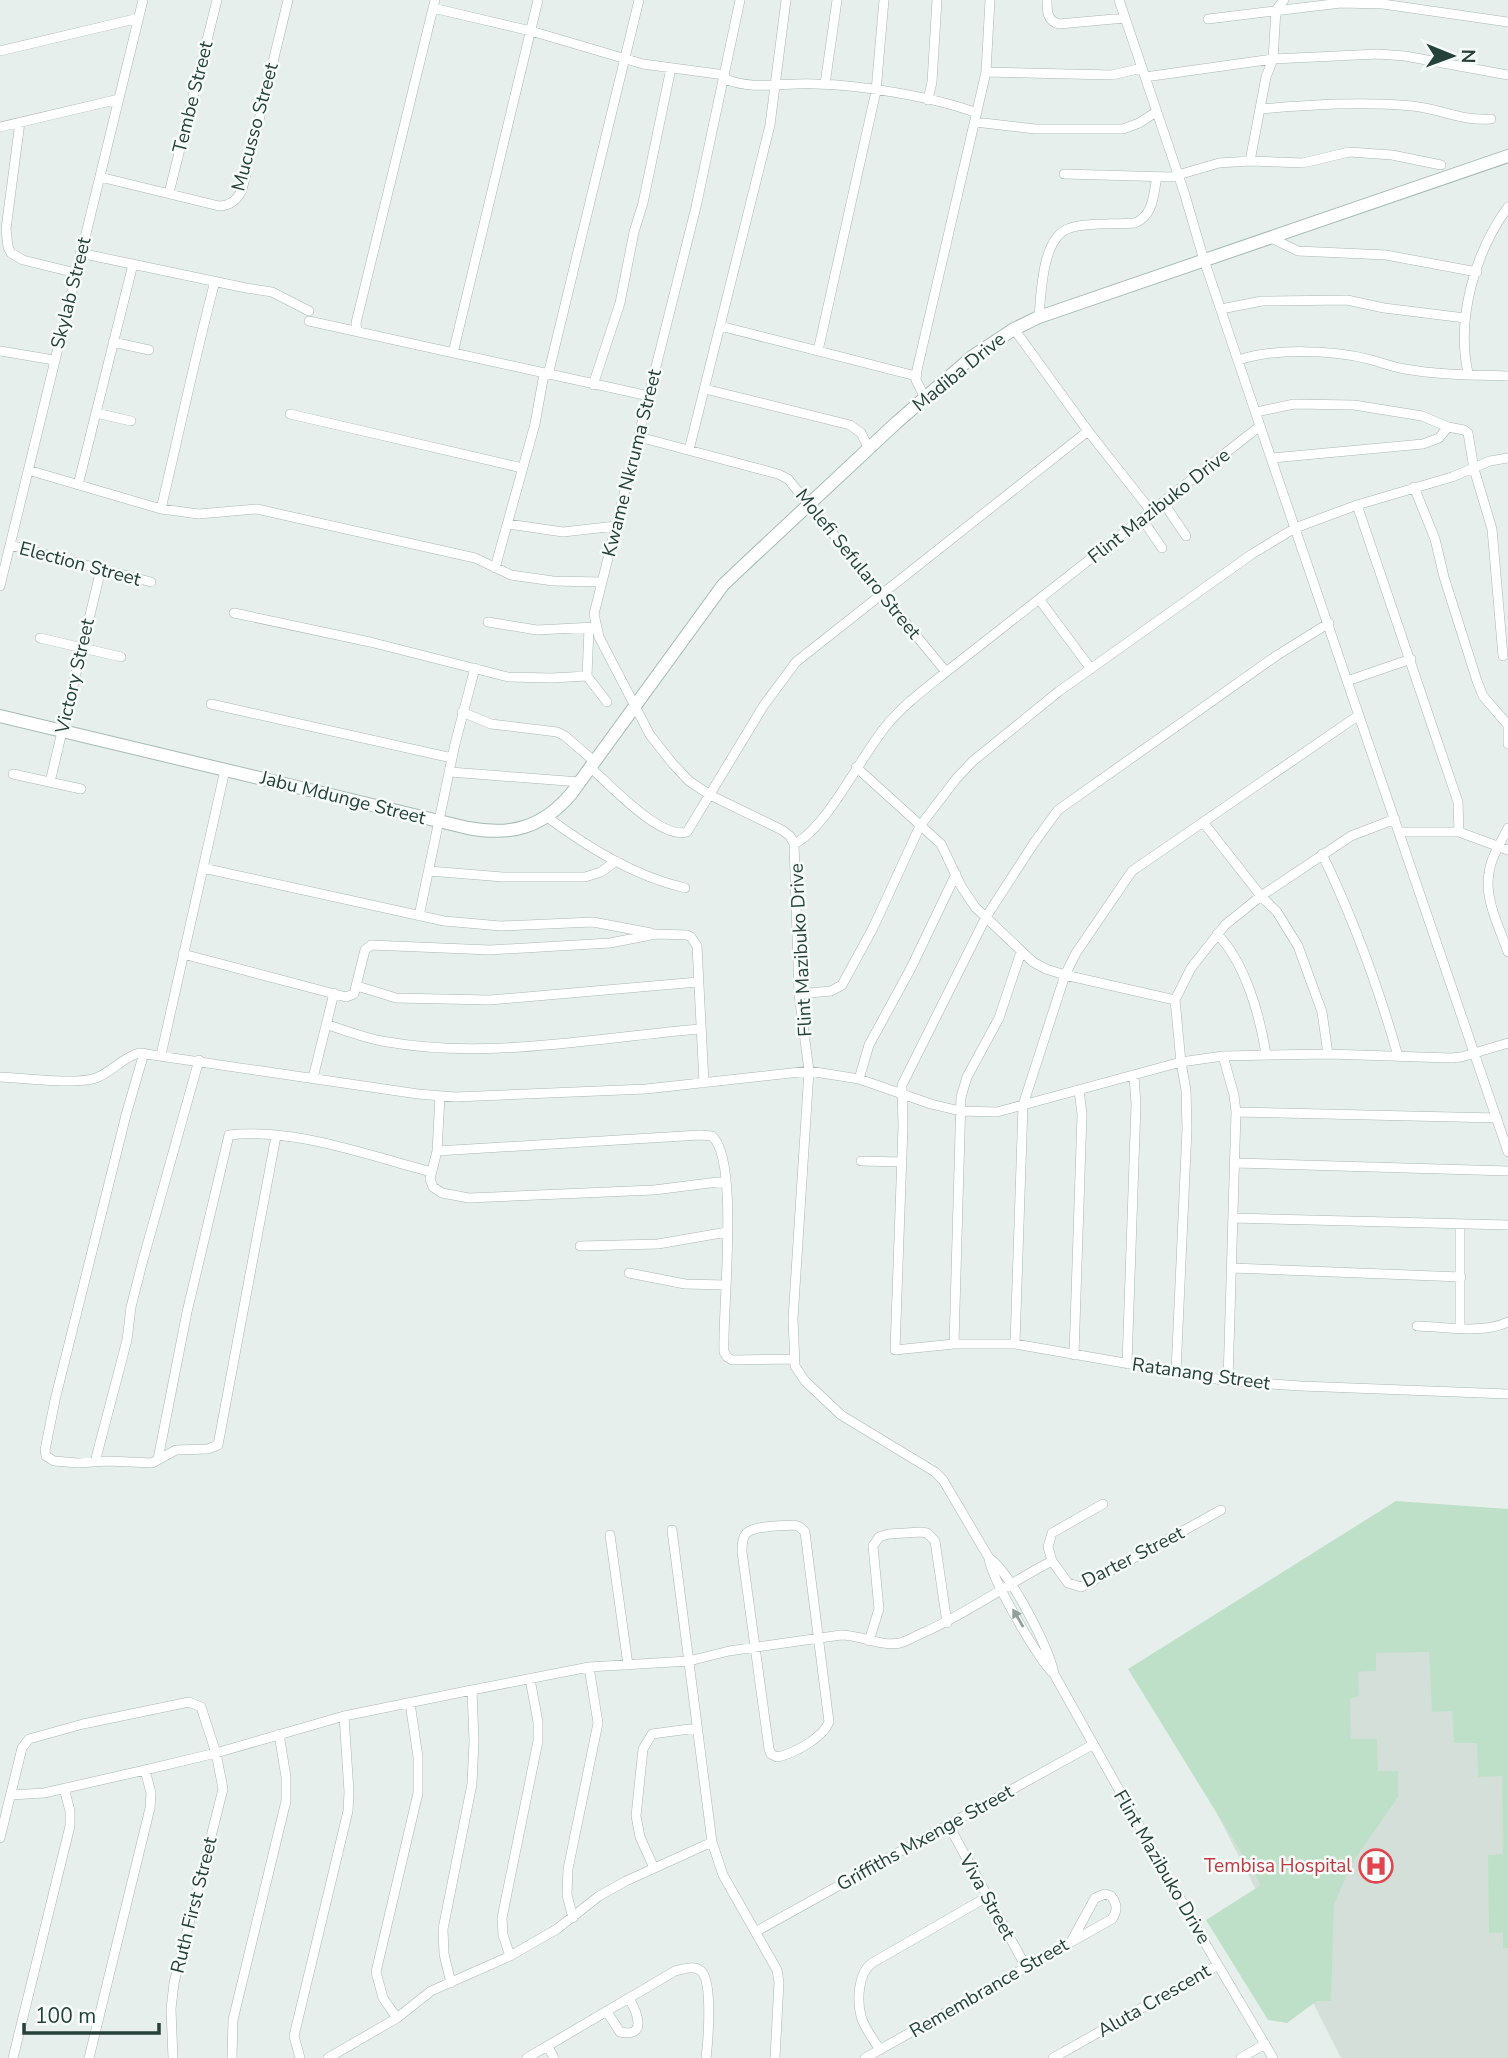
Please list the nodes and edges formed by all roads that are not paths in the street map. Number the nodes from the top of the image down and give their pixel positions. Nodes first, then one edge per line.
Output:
1 (143, 0) edge
2 (217, 0) edge
3 (288, 0) edge
4 (538, 0) edge
5 (639, 0) edge
6 (740, 0) edge
7 (786, 0) edge
8 (837, 0) edge
9 (884, 0) edge
10 (937, 0) edge
11 (990, 0) edge
12 (1047, 0) edge
13 (1119, 0) edge
14 (1284, 0) edge
15 (434, 4) edge
16 (1276, 10) junction
17 (139, 18) junction
18 (1125, 18) junction
19 (1208, 19) dead end
20 (1508, 22) edge
21 (531, 31) junction
22 (0, 51) edge
23 (625, 59) junction
24 (1273, 60) junction
25 (671, 68) junction
26 (986, 72) junction
27 (1144, 72) junction
28 (1508, 75) edge
29 (725, 77) junction
30 (825, 84) junction
31 (775, 87) junction
32 (876, 91) junction
33 (119, 99) junction
34 (928, 100) junction
35 (1260, 109) junction
36 (1156, 112) junction
37 (976, 118) junction
38 (1491, 119) dead end
39 (20, 122) junction
40 (0, 127) edge
41 (1508, 156) edge
42 (1250, 160) junction
43 (1441, 165) dead end
44 (1064, 174) dead end
45 (1178, 174) junction
46 (100, 177) junction
47 (1157, 177) junction
48 (169, 193) junction
49 (1508, 207) edge
50 (1271, 238) junction
51 (80, 253) junction
52 (1204, 260) junction
53 (133, 264) junction
54 (1477, 272) junction
55 (76, 273) junction
56 (215, 281) junction
57 (1221, 309) junction
58 (1040, 317) junction
59 (1465, 318) junction
60 (720, 326) junction
61 (1014, 329) junction
62 (357, 331) junction
63 (113, 342) junction
64 (149, 350) dead end
65 (0, 351) edge
66 (818, 351) junction
67 (453, 353) junction
68 (54, 360) junction
69 (1239, 360) junction
70 (1468, 373) junction
71 (546, 375) junction
72 (916, 376) junction
73 (1508, 376) edge
74 (593, 385) junction
75 (705, 389) junction
76 (649, 396) junction
77 (925, 398) junction
78 (1256, 411) junction
79 (96, 413) junction
80 (290, 414) dead end
81 (131, 421) dead end
82 (1260, 426) junction
83 (1448, 427) junction
84 (1088, 431) junction
85 (639, 437) junction
86 (869, 449) junction
87 (689, 450) junction
88 (1272, 458) junction
89 (1508, 458) edge
90 (522, 468) junction
91 (1474, 469) junction
92 (28, 470) junction
93 (78, 485) junction
94 (1414, 487) junction
95 (1164, 502) junction
96 (809, 504) junction
97 (1357, 505) junction
98 (161, 509) junction
99 (1151, 511) junction
100 (1142, 519) junction
101 (508, 524) junction
102 (616, 526) junction
103 (1295, 528) junction
104 (1186, 536) dead end
105 (10, 545) junction
106 (1162, 548) dead end
107 (495, 568) junction
108 (100, 569) junction
109 (151, 582) dead end
110 (601, 582) junction
111 (0, 586) edge
112 (882, 594) junction
113 (1039, 599) junction
114 (234, 613) dead end
115 (488, 622) dead end
116 (1329, 623) junction
117 (592, 628) junction
118 (40, 638) dead end
119 (81, 648) junction
120 (1503, 656) dead end
121 (121, 657) dead end
122 (1411, 659) junction
123 (475, 668) junction
124 (1091, 669) junction
125 (946, 672) junction
126 (587, 676) junction
127 (1347, 681) junction
128 (607, 702) dead end
129 (211, 704) dead end
130 (636, 708) junction
131 (462, 712) junction
132 (1359, 715) junction
133 (0, 716) edge
134 (1508, 727) edge
135 (61, 730) junction
136 (1508, 744) edge
137 (452, 758) junction
138 (593, 765) junction
139 (856, 767) junction
140 (225, 770) junction
141 (450, 772) junction
142 (13, 774) dead end
143 (50, 782) junction
144 (580, 782) junction
145 (81, 789) dead end
146 (710, 795) junction
147 (547, 817) junction
148 (1395, 819) junction
149 (440, 822) junction
150 (1203, 822) junction
151 (920, 826) junction
152 (1508, 828) edge
153 (1399, 832) junction
154 (1459, 832) junction
155 (794, 844) junction
156 (1503, 848) edge
157 (1322, 854) junction
158 (616, 861) junction
159 (203, 868) junction
160 (429, 871) junction
161 (956, 874) junction
162 (685, 888) dead end
163 (1261, 896) junction
164 (419, 916) junction
165 (986, 917) junction
166 (1504, 927) edge
167 (656, 934) junction
168 (1217, 934) junction
169 (1021, 952) junction
170 (1508, 952) edge
171 (183, 954) junction
172 (1065, 975) junction
173 (698, 982) junction
174 (357, 986) junction
175 (334, 993) junction
176 (799, 994) junction
177 (1175, 1000) junction
178 (326, 1024) junction
179 (701, 1029) junction
180 (1508, 1043) edge
181 (144, 1053) junction
182 (1474, 1053) junction
183 (1266, 1054) junction
184 (1328, 1054) junction
185 (161, 1055) junction
186 (1223, 1056) junction
187 (1398, 1056) junction
188 (199, 1060) junction
189 (1181, 1062) junction
190 (809, 1071) junction
191 (1134, 1076) junction
192 (0, 1077) edge
193 (313, 1078) junction
194 (859, 1079) junction
195 (704, 1083) junction
196 (1079, 1090) junction
197 (901, 1096) junction
198 (440, 1097) junction
199 (1023, 1105) junction
200 (960, 1111) junction
201 (1236, 1112) junction
202 (1497, 1118) junction
203 (276, 1136) junction
204 (437, 1151) junction
205 (1508, 1152) edge
206 (861, 1161) dead end
207 (902, 1162) junction
208 (1235, 1163) junction
209 (432, 1171) junction
210 (1508, 1171) edge
211 (726, 1181) junction
212 (1233, 1218) junction
213 (1460, 1225) junction
214 (1508, 1225) edge
215 (727, 1232) junction
216 (580, 1246) dead end
217 (1231, 1268) junction
218 (629, 1273) dead end
219 (1461, 1277) junction
220 (726, 1285) junction
221 (1508, 1322) edge
222 (1417, 1326) dead end
223 (1460, 1328) junction
224 (954, 1344) junction
225 (1015, 1344) junction
226 (1074, 1354) junction
227 (794, 1359) junction
228 (1127, 1364) junction
229 (1176, 1372) junction
230 (1228, 1381) junction
231 (1508, 1394) edge
232 (158, 1460) junction
233 (95, 1462) junction
234 (1103, 1504) dead end
235 (1221, 1510) dead end
236 (672, 1530) dead end
237 (610, 1535) dead end
238 (989, 1558) junction
239 (1052, 1561) junction
240 (1012, 1584) junction
241 (1002, 1590) junction
242 (947, 1623) junction
243 (818, 1637) junction
244 (869, 1640) junction
245 (755, 1646) junction
246 (689, 1661) junction
247 (628, 1665) junction
248 (589, 1667) junction
249 (1054, 1674) junction
250 (530, 1679) junction
251 (472, 1690) junction
252 (410, 1703) junction
253 (344, 1716) junction
254 (697, 1728) junction
255 (279, 1734) junction
256 (1092, 1745) junction
257 (216, 1753) junction
258 (145, 1770) junction
259 (64, 1788) junction
260 (11, 1795) junction
261 (949, 1826) junction
262 (0, 1838) edge
263 (712, 1842) junction
264 (654, 1868) junction
265 (988, 1898) junction
266 (573, 1918) junction
267 (757, 1931) junction
268 (1071, 1942) junction
269 (510, 1956) junction
270 (1218, 1965) junction
271 (1026, 1967) junction
272 (451, 1983) junction
273 (629, 1998) junction
274 (607, 2012) junction
275 (397, 2018) junction
276 (1265, 2044) junction
277 (548, 2047) junction
278 (880, 2050) junction
279 (13, 2058) edge
280 (89, 2058) edge
281 (173, 2058) edge
282 (232, 2058) edge
283 (300, 2058) edge
284 (328, 2058) edge
285 (527, 2058) edge
286 (554, 2058) edge
287 (706, 2058) edge
288 (775, 2058) edge
289 (865, 2058) edge
290 (1053, 2058) edge
291 (1241, 2058) edge
292 (1273, 2058) edge

1 - 17 street, Skylab Street
2 - 48 street, Tembe Street
3 - 48 street, Mucusso Street
4 - 21 street
5 - 23 street
6 - 29 street, Kwame Nkruma Street
7 - 31 street
8 - 30 street
9 - 32 street
10 - 34 street
11 - 26 street
12 - 18 street
13 - 18 street
14 - 16 street
15 - 21 street
15 - 62 street
16 - 19 street
16 - 20 street
16 - 24 street
17 - 22 street
17 - 33 street, Skylab Street
18 - 27 street
21 - 23 street
21 - 67 street
23 - 25 street
23 - 71 street
24 - 27 street
24 - 28 street
24 - 35 street
25 - 29 street
25 - 74 street
26 - 27 street
26 - 37 street
27 - 36 street
29 - 31 street
29 - 76 street, Kwame Nkruma Street
30 - 31 street
30 - 32 street
31 - 60 street
32 - 34 street
32 - 66 street
33 - 39 street
33 - 46 street, Skylab Street
34 - 37 street
35 - 38 street
35 - 42 street
36 - 37 street
36 - 45 street
37 - 72 street
39 - 40 street
39 - 55 street
41 - 50 street, Madiba Drive
42 - 43 street
42 - 45 street
44 - 47 street
45 - 47 street
45 - 52 street
46 - 48 street, Mucusso Street
46 - 51 street, Skylab Street
47 - 58 street
49 - 54 street
50 - 52 street, Madiba Drive
50 - 54 street
51 - 53 street
51 - 55 street, Skylab Street
52 - 57 street
52 - 58 street, Madiba Drive
53 - 56 street
53 - 63 street
54 - 59 street
55 - 68 street, Skylab Street
56 - 62 street
56 - 98 street
57 - 59 street
57 - 69 street
58 - 61 street, Madiba Drive
59 - 70 street
60 - 66 street
60 - 75 street
61 - 77 street, Madiba Drive
61 - 84 street
62 - 67 street
63 - 64 street
63 - 79 street
65 - 68 street
66 - 72 street
67 - 71 street
68 - 92 street, Skylab Street
69 - 70 street
69 - 78 street
70 - 73 street
71 - 74 street
71 - 90 street
72 - 77 street
74 - 76 street
75 - 86 street
75 - 87 street
76 - 85 street, Kwame Nkruma Street
77 - 86 street, Madiba Drive
78 - 82 street
78 - 83 street
79 - 81 street
79 - 93 street
80 - 90 street
82 - 88 street
82 - 95 street, Flint Mazibuko Drive
83 - 88 street
83 - 91 street
84 - 99 street
84 - 112 street
85 - 87 street, Molefi Sefularo Street
85 - 102 street, Kwame Nkruma Street
86 - 96 street, Madiba Drive
87 - 96 street, Molefi Sefularo Street
88 - 103 street
89 - 91 street
90 - 101 street
91 - 94 street
91 - 120 street
92 - 93 street
92 - 105 street, Skylab Street
93 - 98 street
94 - 97 street
94 - 134 street
95 - 99 street, Flint Mazibuko Drive
95 - 104 street
96 - 112 street, Molefi Sefularo Street
96 - 130 street, Madiba Drive
97 - 103 street
97 - 122 street
98 - 107 street
99 - 100 street, Flint Mazibuko Drive
100 - 106 street
100 - 113 street, Flint Mazibuko Drive
101 - 102 street
101 - 107 street
102 - 110 street, Kwame Nkruma Street
103 - 116 street
103 - 124 street
105 - 108 street, Election Street
105 - 111 street, Skylab Street
107 - 110 street
108 - 109 street, Election Street
108 - 119 street, Victory Street
110 - 117 street, Kwame Nkruma Street
112 - 125 street, Molefi Sefularo Street
112 - 146 street
113 - 124 street
113 - 125 street, Flint Mazibuko Drive
114 - 123 street
115 - 117 street
116 - 127 street
116 - 165 street
117 - 126 street, Kwame Nkruma Street
117 - 130 street
118 - 119 street
119 - 121 street
119 - 135 street, Victory Street
122 - 127 street
122 - 154 street
123 - 126 street
123 - 131 street
124 - 151 street
125 - 139 street, Flint Mazibuko Drive
126 - 128 street
127 - 132 street
129 - 137 street
130 - 138 street, Jabu Mdunge Street
130 - 146 street
131 - 137 street
131 - 138 street
132 - 148 street
132 - 150 street
133 - 135 street, Jabu Mdunge Street
134 - 136 street
135 - 140 street, Jabu Mdunge Street
135 - 143 street, Victory Street
137 - 141 street
138 - 144 street, Jabu Mdunge Street
138 - 146 street
139 - 151 street
139 - 155 street, Flint Mazibuko Drive
140 - 149 street, Jabu Mdunge Street
140 - 159 street
141 - 144 street
141 - 149 street
142 - 143 street
143 - 145 street
144 - 147 street, Jabu Mdunge Street
146 - 155 street
147 - 149 street, Jabu Mdunge Street
147 - 158 street
148 - 153 street
148 - 157 street
149 - 160 street
150 - 163 street
150 - 172 street
151 - 161 street
151 - 176 street
152 - 156 street
153 - 154 street
153 - 182 street
154 - 156 street
155 - 176 street, Flint Mazibuko Drive
156 - 166 street
157 - 163 street
157 - 187 street
158 - 160 street
158 - 162 street
159 - 164 street
159 - 171 street
160 - 164 street
161 - 165 street
161 - 194 street
163 - 168 street
163 - 184 street
164 - 167 street
165 - 169 street
165 - 197 street
166 - 170 street
167 - 173 street
167 - 174 street
168 - 177 street
168 - 183 street
169 - 172 street
169 - 200 street
171 - 175 street
171 - 185 street
172 - 177 street
172 - 199 street
173 - 174 street
173 - 179 street
174 - 175 street
175 - 178 street
176 - 190 street, Flint Mazibuko Drive
177 - 189 street
178 - 179 street
178 - 193 street
179 - 195 street
180 - 182 street
181 - 185 street
181 - 192 street
181 - 233 street
182 - 187 street
182 - 202 street
183 - 184 street
183 - 186 street
184 - 187 street
185 - 188 street
186 - 189 street
186 - 201 street
188 - 193 street
188 - 233 street
189 - 191 street
189 - 229 street
190 - 194 street
190 - 195 street
190 - 227 street, Flint Mazibuko Drive
191 - 196 street
191 - 228 street
193 - 198 street
194 - 197 street
195 - 198 street
196 - 199 street
196 - 226 street
197 - 200 street
197 - 207 street
198 - 204 street
199 - 200 street
199 - 225 street
200 - 224 street
201 - 202 street
201 - 208 street
202 - 205 street
203 - 209 street
203 - 232 street
203 - 232 street
204 - 209 street
204 - 211 street
206 - 207 street
207 - 224 street, Ratanang Street
208 - 210 street
208 - 212 street
209 - 211 street
211 - 215 street
212 - 213 street
212 - 217 street
213 - 214 street
213 - 219 street
215 - 216 street
215 - 220 street
217 - 219 street
217 - 230 street
218 - 220 street
219 - 223 street
220 - 227 street
221 - 223 street
222 - 223 street
224 - 225 street, Ratanang Street
225 - 226 street, Ratanang Street
226 - 228 street, Ratanang Street
227 - 238 street, Flint Mazibuko Drive
228 - 229 street, Ratanang Street
229 - 230 street, Ratanang Street
230 - 231 street, Ratanang Street
232 - 233 street
234 - 239 street, Darter Street
235 - 239 street, Darter Street
236 - 246 street
237 - 247 street
238 - 240 street, Flint Mazibuko Drive
238 - 241 street, Flint Mazibuko Drive
239 - 240 street, Darter Street
240 - 241 street, Darter Street
240 - 249 street, Flint Mazibuko Drive
241 - 242 street, Darter Street
249 -> 241 street, Flint Mazibuko Drive
242 - 244 street, Darter Street
242 - 244 street
243 - 244 street, Darter Street
243 - 245 street, Darter Street
243 - 245 street
243 - 245 street
245 - 246 street, Darter Street
246 - 247 street, Darter Street
246 - 254 street
247 - 248 street, Darter Street
248 - 250 street, Darter Street
248 - 266 street
249 - 256 street, Flint Mazibuko Drive
250 - 251 street, Darter Street
250 - 269 street
251 - 252 street, Darter Street
251 - 272 street
252 - 253 street, Darter Street
252 - 275 street
253 - 255 street, Darter Street
253 - 283 street
254 - 263 street
254 - 264 street
255 - 257 street, Darter Street
255 - 282 street
256 - 261 street, Griffiths Mxenge Street
256 - 270 street, Flint Mazibuko Drive
257 - 258 street, Darter Street
257 - 260 street, Ruth First Street
257 - 281 street, Ruth First Street
258 - 259 street, Darter Street
258 - 280 street
259 - 260 street, Darter Street
259 - 279 street
260 - 262 street
261 - 265 street, Viva Street
261 - 267 street, Griffiths Mxenge Street
263 - 264 street
263 - 267 street
264 - 266 street
265 - 271 street, Viva Street
265 - 278 street
266 - 269 street
267 - 288 street
268 - 268 street, Remembrance Street
268 - 271 street, Remembrance Street
269 - 272 street
270 - 276 street, Flint Mazibuko Drive
270 - 290 street, Aluta Crescent
271 - 278 street, Remembrance Street
272 - 275 street
273 - 274 street
273 - 274 street
273 - 287 street
274 - 277 street
275 - 284 street
276 - 291 street
276 - 292 street, Flint Mazibuko Drive
277 - 285 street
277 - 286 street
278 - 289 street, Remembrance Street

